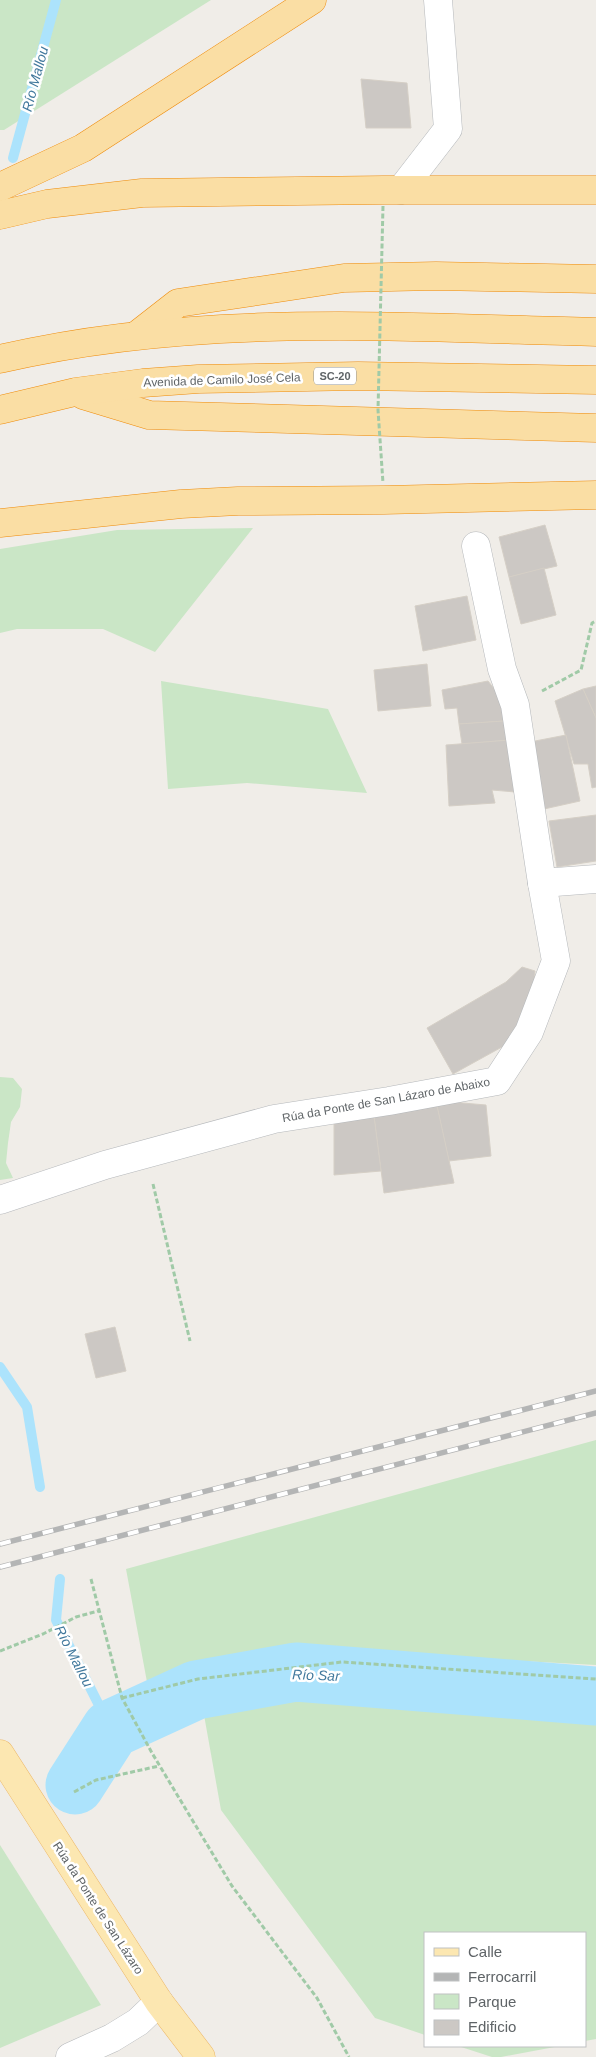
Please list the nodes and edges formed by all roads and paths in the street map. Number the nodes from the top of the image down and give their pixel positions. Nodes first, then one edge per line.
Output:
1 (312, 0) edge
2 (438, 0) edge
3 (0, 188) edge
4 (596, 190) edge
5 (392, 198) junction
6 (0, 215) edge
7 (596, 279) edge
8 (596, 332) edge
9 (137, 335) junction
10 (0, 359) edge
11 (596, 380) edge
12 (74, 392) junction
13 (0, 410) edge
14 (596, 428) edge
15 (383, 483) dead end
16 (596, 495) edge
17 (0, 523) edge
18 (476, 546) dead end
19 (596, 620) edge
20 (515, 706) junction
21 (596, 879) edge
22 (542, 883) junction
23 (146, 1154) junction
24 (1, 1199) edge
25 (190, 1341) dead end
26 (91, 1579) dead end
27 (98, 1611) junction
28 (0, 1651) edge
29 (596, 1679) edge
30 (122, 1698) junction
31 (0, 1754) edge
32 (159, 1766) junction
33 (74, 1792) dead end
34 (160, 2002) junction
35 (70, 2057) edge
36 (201, 2057) edge
37 (348, 2057) edge

1 - 3 highway
2 - 5 street
4 - 5 highway
5 - 6 highway
5 - 15 path, bridge
7 - 9 highway
8 - 9 highway
9 - 10 highway
11 - 12 highway, Avenida de Camilo José Cela / SC-20
12 - 13 highway, Avenida de Camilo José Cela / SC-20
12 - 14 highway
16 - 17 highway
18 - 20 street, Rúa da Ponte de San Lázaro de Abaixo
19 - 20 path
20 - 22 street, Rúa da Ponte de San Lázaro de Abaixo
21 - 22 street
22 - 23 street, Rúa da Ponte de San Lázaro de Abaixo
23 - 24 street, Rúa da Ponte de San Lázaro de Abaixo
23 - 25 path
26 - 27 path
27 - 28 path
27 - 30 path
29 - 30 path
30 - 32 path
31 - 34 main road, Rúa da Ponte de San Lázaro
32 - 33 path
32 - 37 path
34 - 35 street
34 - 36 main road, Rúa da Ponte de San Lázaro

